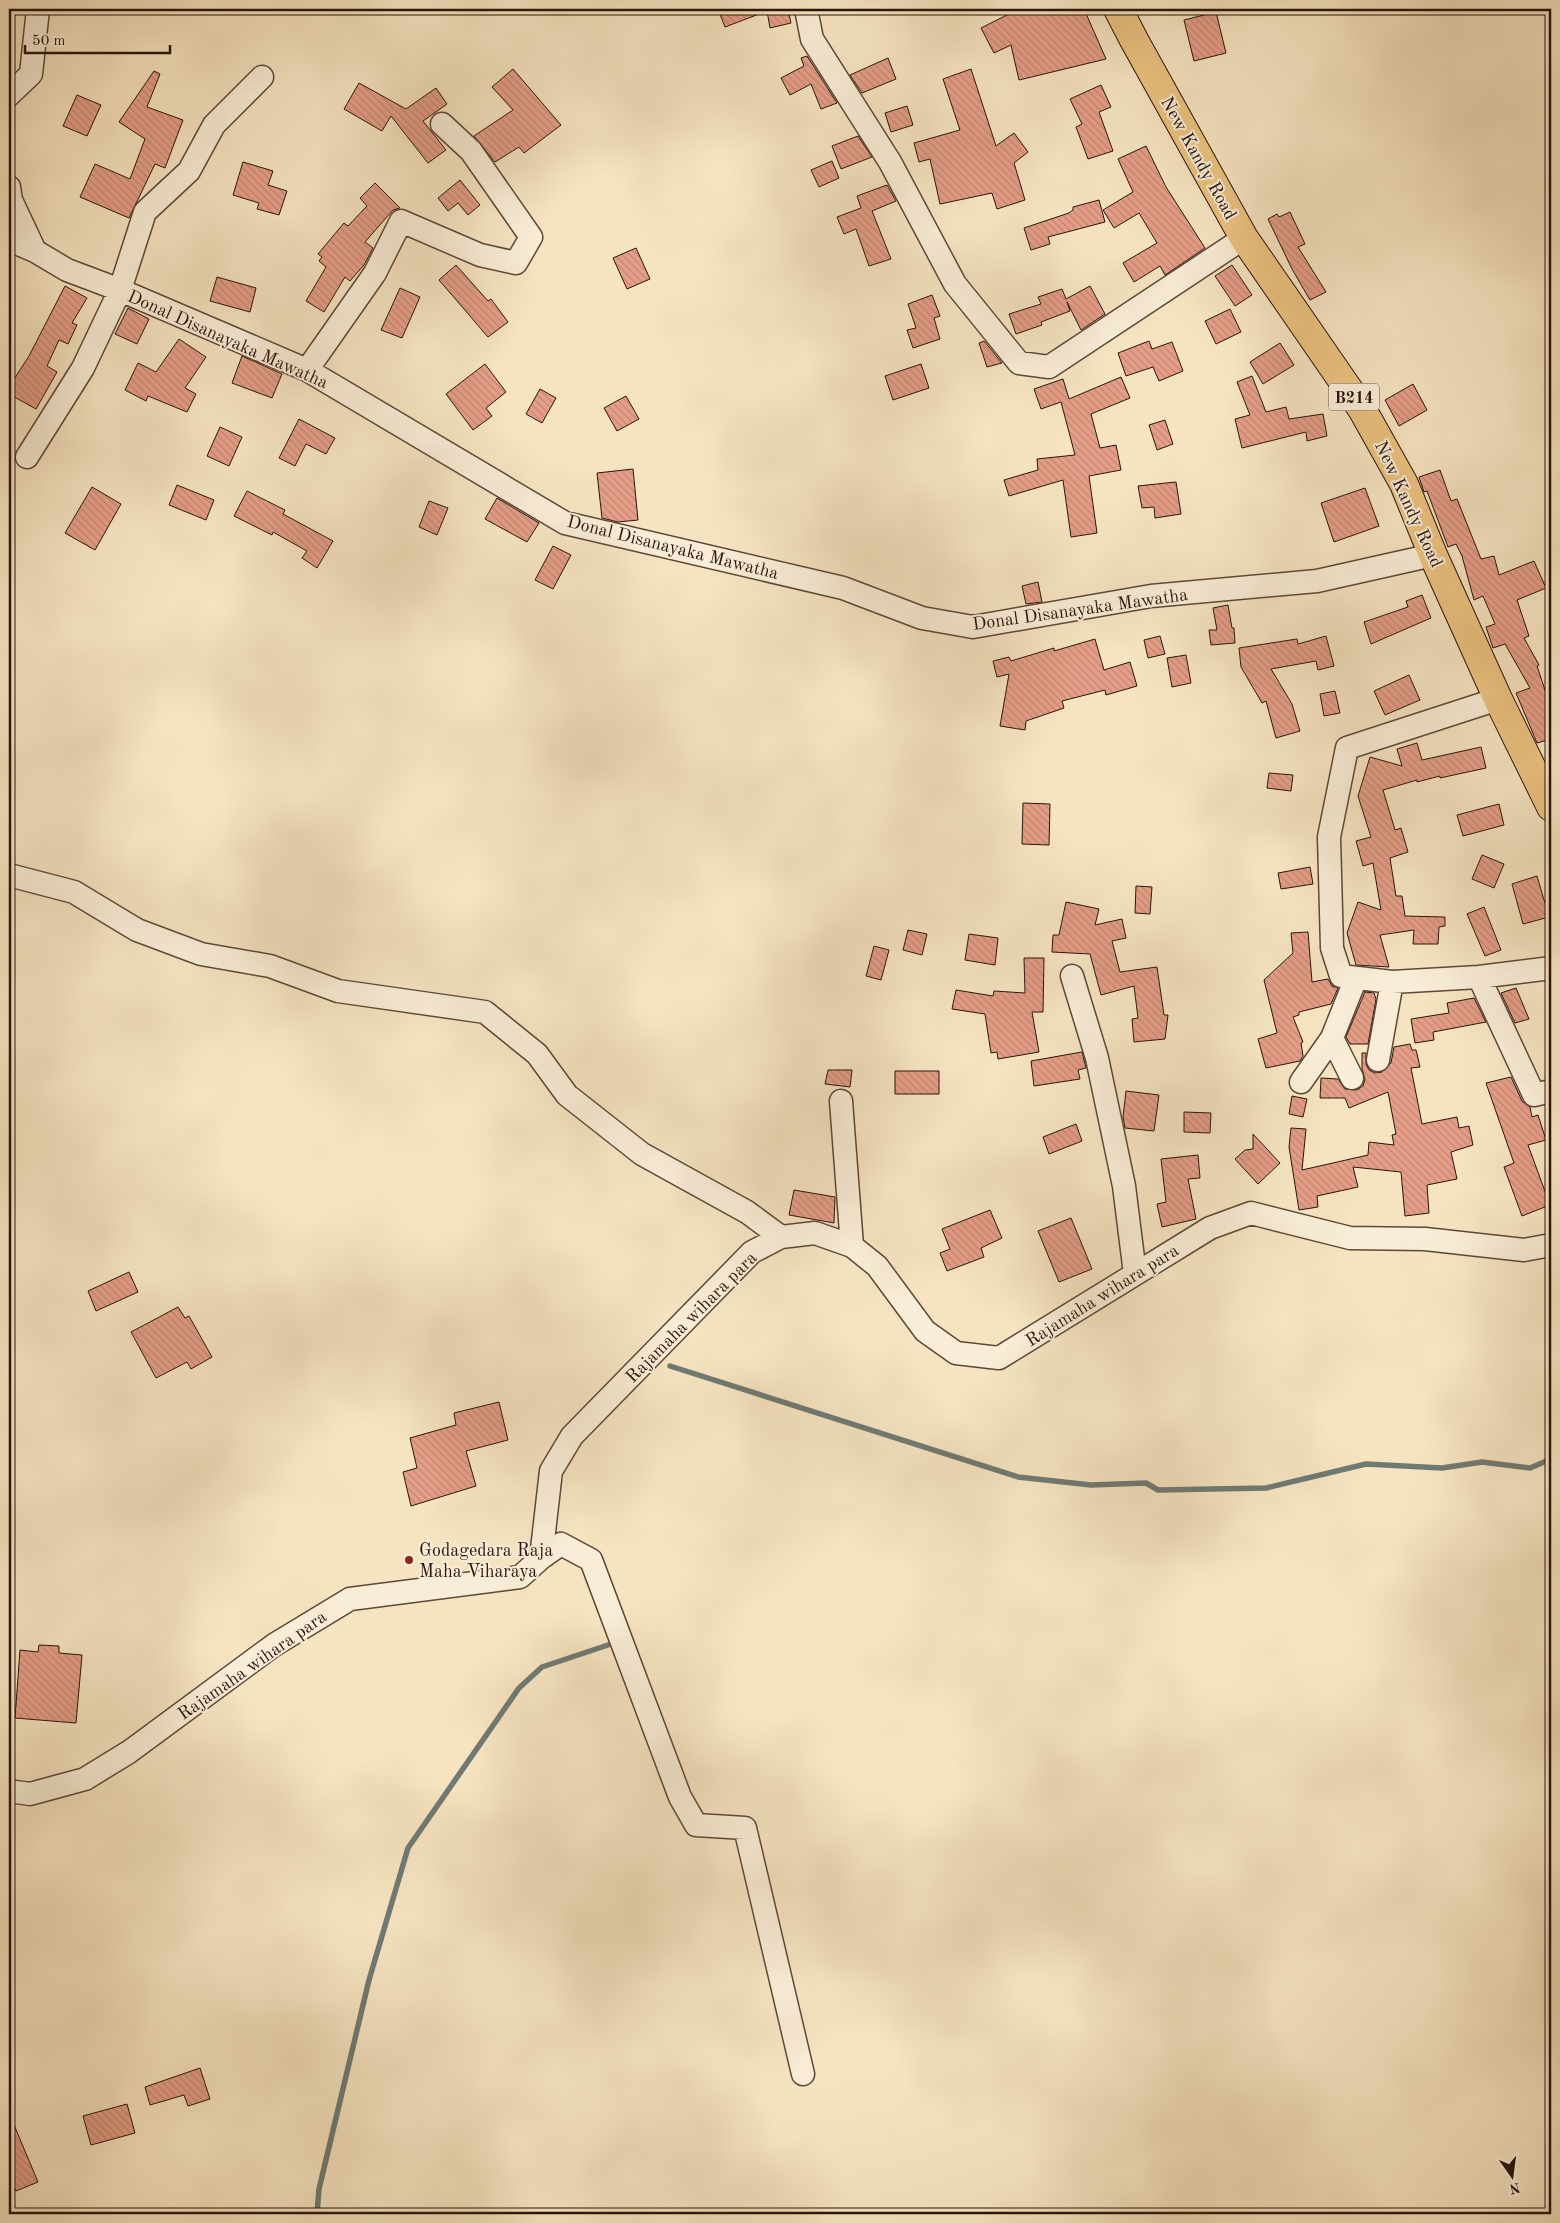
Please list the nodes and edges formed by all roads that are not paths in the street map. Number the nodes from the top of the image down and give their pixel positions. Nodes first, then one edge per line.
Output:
1 (38, 9) edge
2 (806, 9) edge
3 (1118, 9) edge
4 (262, 77) dead end
5 (9, 94) edge
6 (442, 124) dead end
7 (9, 187) edge
8 (1244, 238) junction
9 (9, 240) edge
10 (35, 251) junction
11 (120, 290) junction
12 (307, 370) junction
13 (27, 457) dead end
14 (1433, 555) junction
15 (1498, 699) junction
16 (1551, 807) edge
17 (9, 875) edge
18 (1551, 968) edge
19 (1072, 976) dead end
20 (1479, 977) junction
21 (1356, 978) junction
22 (1392, 982) junction
23 (1332, 1038) junction
24 (1378, 1060) dead end
25 (1352, 1078) dead end
26 (1301, 1082) dead end
27 (1551, 1091) edge
28 (841, 1101) dead end
29 (781, 1237) junction
30 (1551, 1244) edge
31 (852, 1246) junction
32 (1135, 1274) junction
33 (541, 1558) junction
34 (9, 1791) edge
35 (802, 2074) dead end

1 - 5 street
2 - 8 street
3 - 8 main road, New Kandy Road / B214
4 - 11 street
6 - 12 street
7 - 10 street
8 - 14 main road, New Kandy Road / B214
9 - 10 street, Donal Disanayaka Mawatha
10 - 11 street, Donal Disanayaka Mawatha
11 - 12 street, Donal Disanayaka Mawatha
11 - 13 street
12 - 14 street, Donal Disanayaka Mawatha
14 - 15 main road, New Kandy Road / B214
15 - 16 main road, New Kandy Road / B214
15 - 21 street
17 - 29 street
18 - 20 street
19 - 32 street
20 - 22 street
20 - 27 street
21 - 22 street
21 - 23 street
22 - 24 street
23 - 25 street
23 - 26 street
28 - 31 street
29 - 31 street, Rajamaha wihara para
29 - 33 street, Rajamaha wihara para
30 - 32 street, Rajamaha wihara para
31 - 32 street, Rajamaha wihara para
33 - 34 street, Rajamaha wihara para
33 - 35 street

